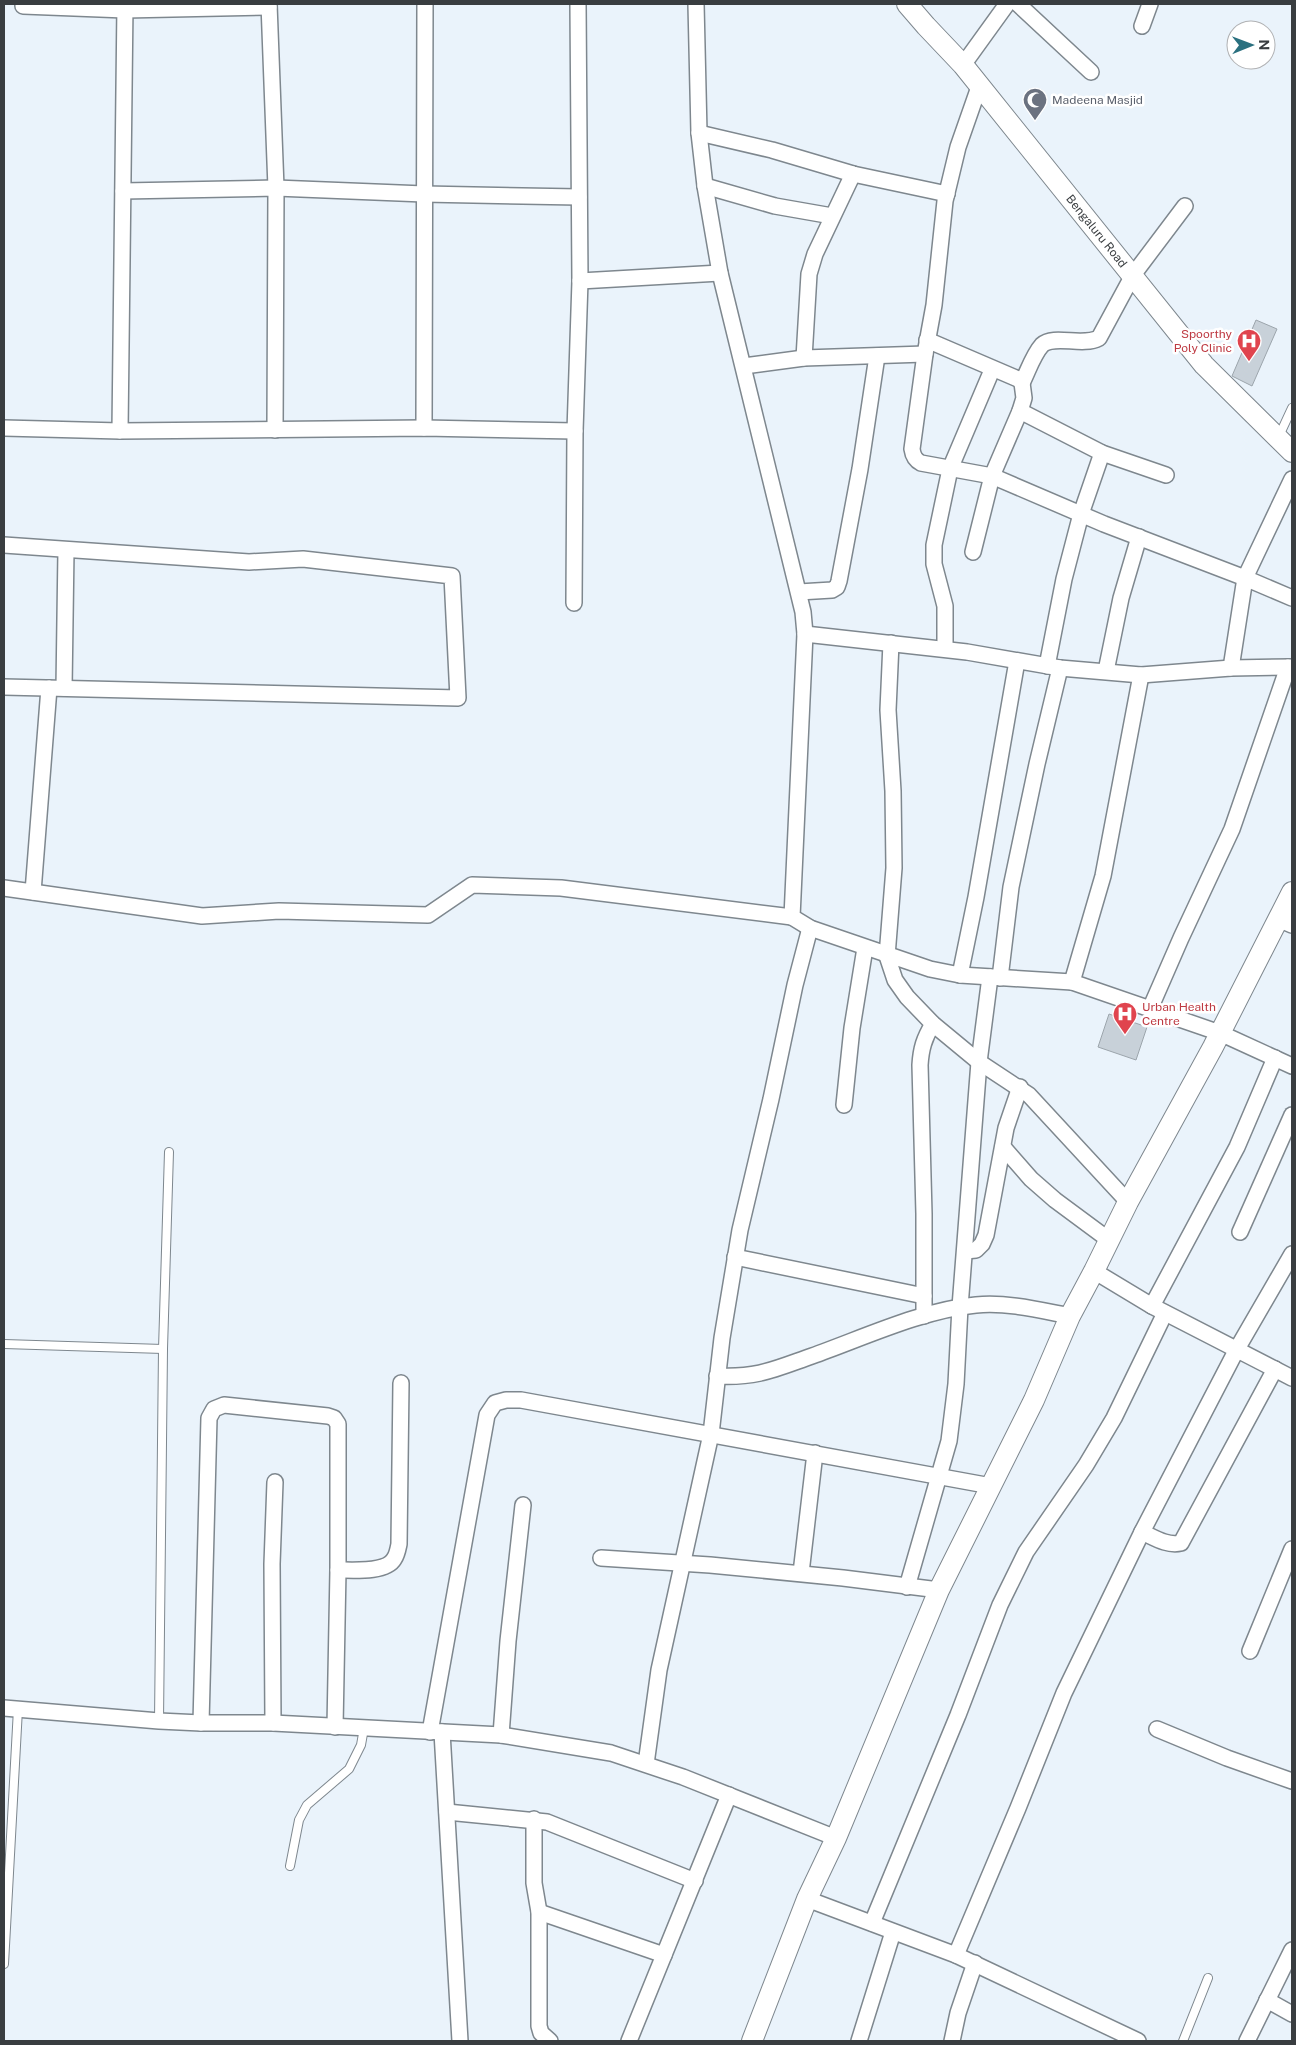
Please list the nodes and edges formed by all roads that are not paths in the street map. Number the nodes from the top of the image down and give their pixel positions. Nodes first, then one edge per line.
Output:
1 (425, 4) edge
2 (578, 4) edge
3 (696, 4) edge
4 (907, 4) edge
5 (1006, 4) edge
6 (1018, 4) edge
7 (1150, 4) edge
8 (23, 6) dead end
9 (269, 6) edge
10 (125, 7) edge
11 (1142, 26) dead end
12 (963, 65) junction
13 (1091, 72) dead end
14 (979, 87) junction
15 (699, 134) junction
16 (852, 174) junction
17 (705, 186) junction
18 (276, 188) junction
19 (123, 191) junction
20 (424, 194) junction
21 (946, 194) junction
22 (579, 197) junction
23 (1185, 206) dead end
24 (832, 216) junction
25 (720, 273) junction
26 (1133, 275) junction
27 (580, 281) junction
28 (926, 347) junction
29 (877, 356) junction
30 (804, 358) junction
31 (744, 366) junction
32 (992, 370) junction
33 (1022, 383) junction
34 (1292, 408) edge
35 (1020, 411) junction
36 (4, 428) edge
37 (424, 428) junction
38 (275, 430) junction
39 (120, 431) junction
40 (575, 431) junction
41 (1278, 438) junction
42 (1292, 452) edge
43 (1102, 453) junction
44 (950, 469) junction
45 (1166, 475) dead end
46 (992, 476) junction
47 (1292, 479) edge
48 (1081, 514) junction
49 (1139, 537) junction
50 (4, 545) edge
51 (66, 550) junction
52 (973, 552) dead end
53 (1245, 578) junction
54 (799, 592) junction
55 (1292, 598) edge
56 (574, 603) dead end
57 (805, 634) junction
58 (891, 643) junction
59 (945, 649) junction
60 (1017, 661) junction
61 (1054, 667) junction
62 (1290, 667) edge
63 (1231, 668) junction
64 (1106, 671) junction
65 (1141, 675) junction
66 (4, 687) edge
67 (57, 688) junction
68 (4, 888) edge
69 (33, 892) junction
70 (1292, 892) edge
71 (792, 917) junction
72 (1285, 922) edge
73 (810, 928) junction
74 (865, 948) junction
75 (886, 956) junction
76 (960, 975) junction
77 (995, 977) junction
78 (1072, 982) junction
79 (1150, 1009) junction
80 (933, 1024) junction
81 (1220, 1033) junction
82 (1275, 1058) junction
83 (979, 1062) junction
84 (1292, 1066) edge
85 (1020, 1087) junction
86 (844, 1105) dead end
87 (1292, 1115) edge
88 (1003, 1147) junction
89 (169, 1152) dead end
90 (1128, 1202) junction
91 (1240, 1232) dead end
92 (1110, 1240) junction
93 (965, 1251) junction
94 (1292, 1254) edge
95 (735, 1257) junction
96 (1094, 1272) junction
97 (924, 1296) junction
98 (960, 1307) junction
99 (1158, 1310) junction
100 (924, 1316) junction
101 (1070, 1316) junction
102 (4, 1344) edge
103 (163, 1349) junction
104 (1237, 1349) junction
105 (1275, 1369) junction
106 (717, 1376) junction
107 (1292, 1378) edge
108 (401, 1384) dead end
109 (711, 1434) junction
110 (815, 1453) junction
111 (938, 1476) junction
112 (275, 1482) dead end
113 (991, 1486) junction
114 (523, 1505) dead end
115 (1142, 1532) junction
116 (1292, 1549) edge
117 (601, 1558) dead end
118 (682, 1563) junction
119 (338, 1570) junction
120 (801, 1573) junction
121 (907, 1587) junction
122 (939, 1590) junction
123 (1250, 1651) dead end
124 (11, 1709) edge
125 (159, 1721) junction
126 (201, 1723) junction
127 (273, 1723) junction
128 (335, 1728) junction
129 (364, 1728) junction
130 (1157, 1728) dead end
131 (436, 1732) junction
132 (501, 1735) junction
133 (646, 1764) junction
134 (1292, 1781) edge
135 (730, 1795) junction
136 (446, 1812) junction
137 (534, 1819) junction
138 (836, 1838) junction
139 (290, 1866) dead end
140 (695, 1881) junction
141 (807, 1899) junction
142 (539, 1912) junction
143 (872, 1923) junction
144 (893, 1932) junction
145 (1292, 1950) edge
146 (664, 1955) junction
147 (956, 1955) junction
148 (975, 1963) junction
149 (4, 1964) edge
150 (1208, 1978) dead end
151 (1267, 2000) junction
152 (1292, 2014) edge
153 (460, 2041) edge
154 (550, 2041) edge
155 (629, 2041) edge
156 (752, 2041) edge
157 (859, 2041) edge
158 (952, 2041) edge
159 (1138, 2041) edge
160 (1183, 2041) edge
161 (1247, 2041) edge

1 - 20 street
2 - 22 street
3 - 15 street
4 - 12 street, Bengaluru Road
5 - 12 street
6 - 13 street
7 - 11 street
8 - 10 street
9 - 10 street
9 - 18 street
10 - 19 street
12 - 14 street, Bengaluru Road
14 - 21 street
14 - 26 street, Bengaluru Road
15 - 16 street
15 - 17 street
16 - 21 street
16 - 24 street
17 - 24 street
17 - 25 street
18 - 19 street
18 - 20 street
18 - 38 street
19 - 39 street
20 - 22 street
20 - 37 street
21 - 28 street
22 - 27 street
23 - 26 street
24 - 30 street
25 - 27 street
25 - 31 street
26 - 33 street
26 - 41 street, Bengaluru Road
27 - 40 street
28 - 29 street
28 - 32 street
28 - 44 street
29 - 30 street
29 - 54 street
30 - 31 street
31 - 54 street
32 - 33 street
32 - 44 street
33 - 35 street
34 - 41 lane
35 - 43 street
35 - 46 street
36 - 39 street
37 - 38 street
37 - 40 street
38 - 39 street
40 - 56 street
41 - 42 street, Bengaluru Road
43 - 45 street
43 - 48 street
44 - 46 street
44 - 59 street
46 - 48 street
46 - 52 street
47 - 53 street
48 - 49 street
48 - 61 street
49 - 53 street
49 - 64 street
50 - 51 street
51 - 67 street
51 - 67 street
53 - 55 street
53 - 63 street
54 - 57 street
57 - 58 street
57 - 71 street
58 - 59 street
58 - 75 street
59 - 60 street
60 - 61 street
60 - 76 street
61 - 64 street
61 - 77 street
62 - 63 street
62 - 79 street
63 - 65 street
64 - 65 street
65 - 78 street
66 - 67 street
67 - 69 street
68 - 69 street
69 - 71 street
70 - 72 street
71 - 73 street
72 - 81 street
73 - 74 street
73 - 95 street
74 - 75 street
74 - 86 street
75 - 76 street
75 - 80 street
76 - 77 street
77 - 78 street
77 - 83 street
78 - 79 street
79 - 81 street
80 - 83 street
80 - 97 street
81 - 82 street
81 - 90 street
82 - 84 street
82 - 99 street
83 - 85 street
83 - 93 street
85 - 88 street
85 - 90 street
87 - 91 street
88 - 92 street
88 - 93 street
89 - 103 lane
90 - 92 street
92 - 96 street
93 - 98 street
94 - 104 street
95 - 97 street
95 - 106 street
96 - 99 street
96 - 101 street
97 - 100 street
98 - 100 street
98 - 101 street
98 - 111 street
99 - 104 street
99 - 143 street
100 - 106 street
101 - 113 street
102 - 103 lane
103 - 125 lane
104 - 105 street
104 - 115 street
105 - 107 street
105 - 115 street
106 - 109 street
108 - 119 street
109 - 110 street
109 - 118 street
109 - 131 street
110 - 111 street
110 - 120 street
111 - 113 street
111 - 121 street
112 - 127 street
113 - 122 street
114 - 132 street
115 - 147 street
116 - 123 street
117 - 118 street
118 - 120 street
118 - 133 street
119 - 126 street
119 - 128 street
120 - 121 street
121 - 122 street
122 - 138 street
124 - 125 street
124 - 149 lane
125 - 126 street
126 - 127 street
127 - 128 street
128 - 129 street
129 - 131 street
129 - 139 lane
130 - 134 street
131 - 132 street
131 - 136 street
132 - 133 street
133 - 135 street
135 - 138 street
135 - 140 street
136 - 137 street
136 - 153 street
137 - 140 street
137 - 142 street
138 - 141 street
140 - 146 street
141 - 143 street
141 - 156 street
142 - 146 street
142 - 154 street
143 - 144 street
144 - 147 street
144 - 157 street
145 - 151 street
146 - 155 street
147 - 148 street
148 - 158 street
148 - 159 street
150 - 160 lane
151 - 152 street
151 - 161 street

